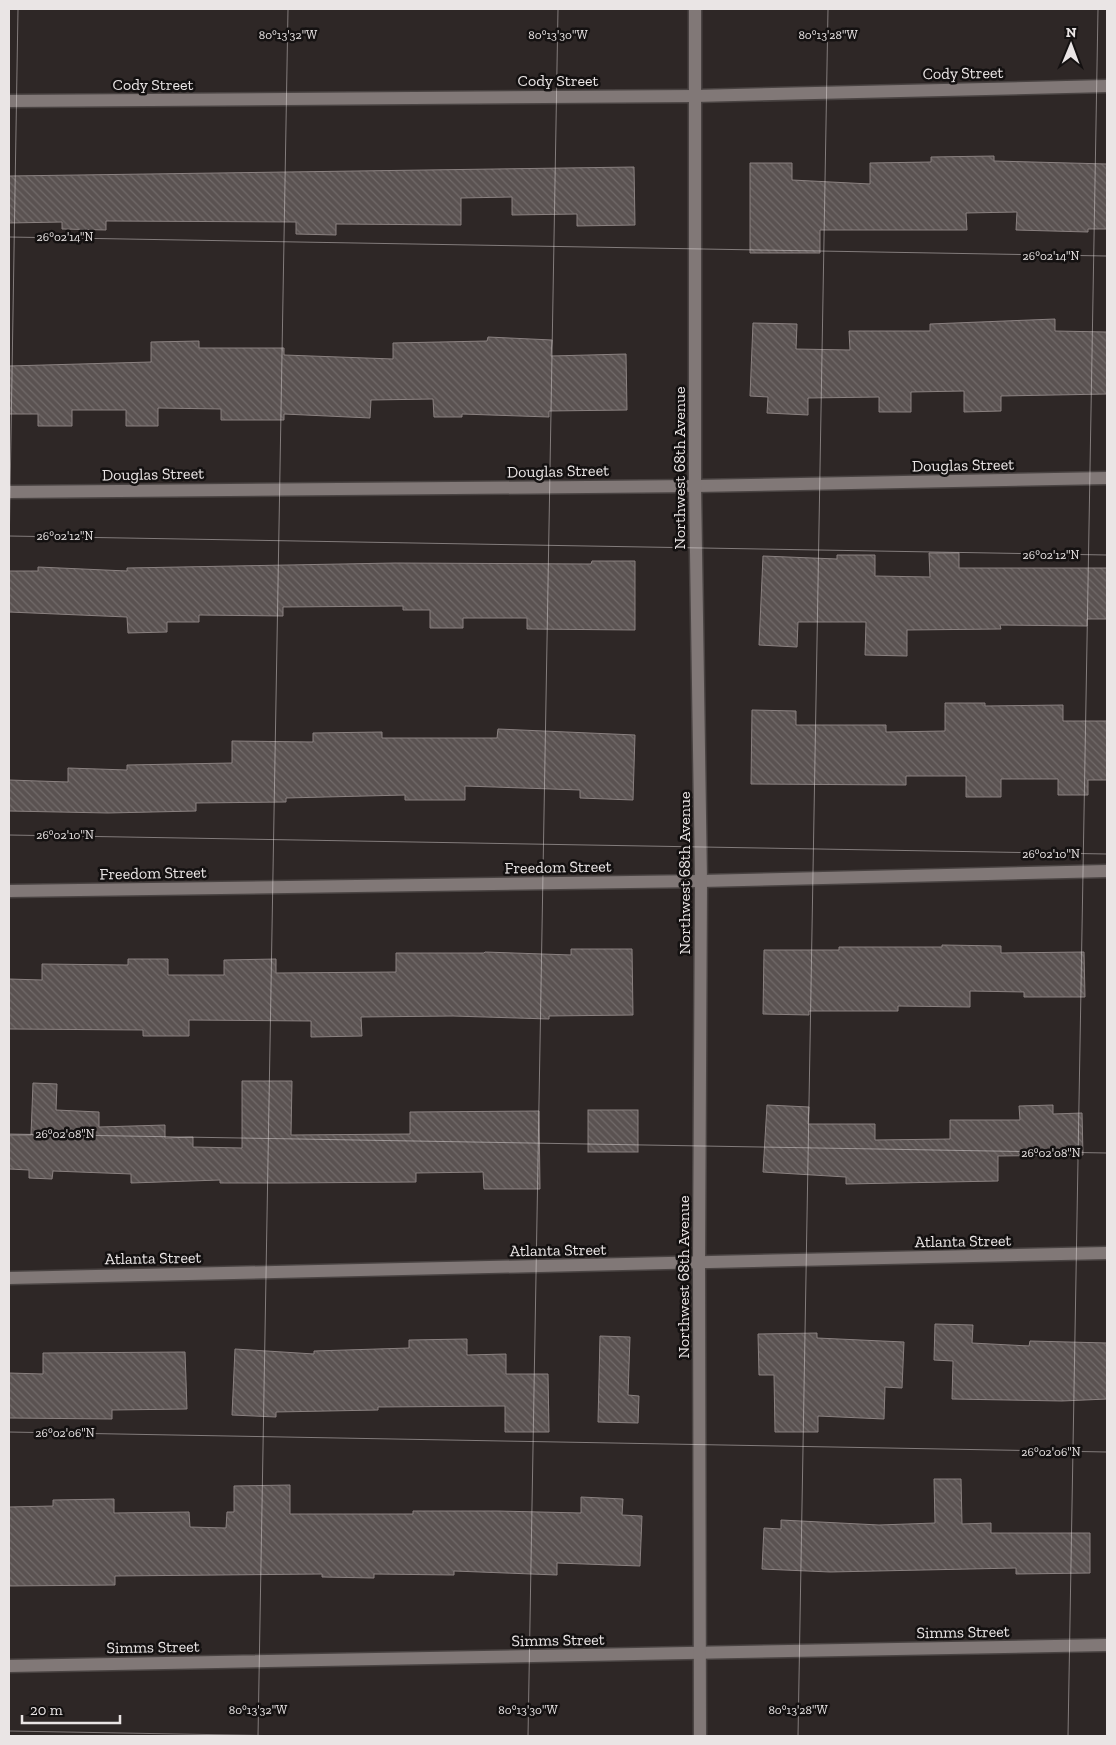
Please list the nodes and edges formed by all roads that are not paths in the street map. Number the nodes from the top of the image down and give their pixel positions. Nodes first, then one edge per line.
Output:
1 (695, 9) edge
2 (1107, 86) edge
3 (695, 96) junction
4 (9, 101) edge
5 (1107, 478) edge
6 (695, 486) junction
7 (9, 492) edge
8 (1107, 871) edge
9 (701, 881) junction
10 (9, 892) edge
11 (1107, 1253) edge
12 (699, 1263) junction
13 (9, 1278) edge
14 (1107, 1645) edge
15 (700, 1653) junction
16 (9, 1666) edge
17 (700, 1736) edge

1 - 3 street, Northwest 68th Avenue
2 - 3 street, Cody Street
3 - 4 street, Cody Street
3 - 6 street, Northwest 68th Avenue
5 - 6 street, Douglas Street
6 - 7 street, Douglas Street
6 - 9 street, Northwest 68th Avenue
8 - 9 street, Freedom Street
9 - 10 street, Freedom Street
9 - 12 street, Northwest 68th Avenue
11 - 12 street, Atlanta Street
12 - 13 street, Atlanta Street
12 - 15 street, Northwest 68th Avenue
14 - 15 street, Simms Street
15 - 16 street, Simms Street
15 - 17 street, Northwest 68th Avenue

